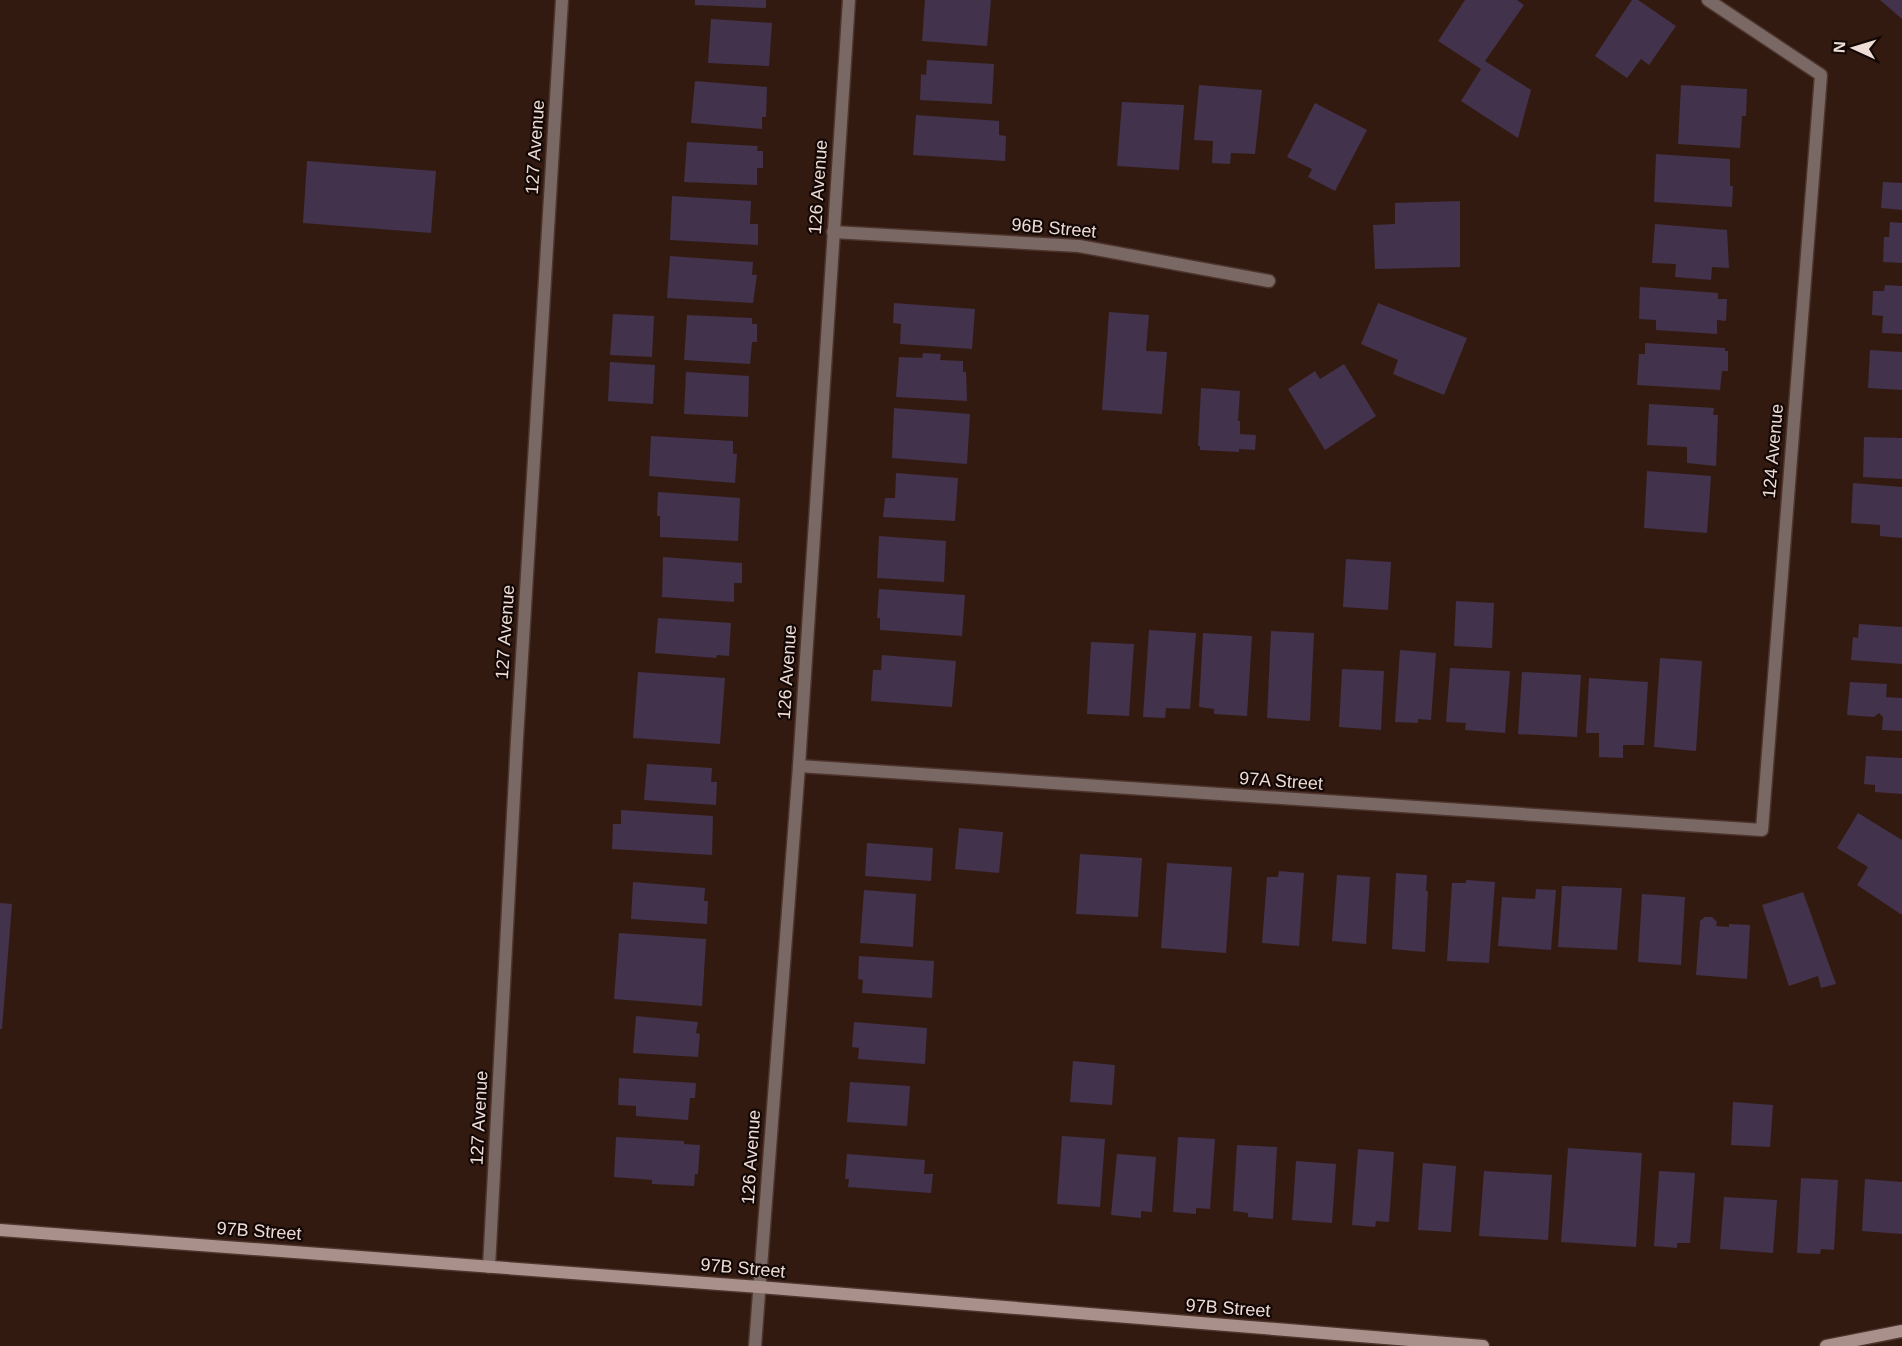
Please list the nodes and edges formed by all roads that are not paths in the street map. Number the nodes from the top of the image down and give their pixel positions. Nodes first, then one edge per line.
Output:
1 (562, 0) edge
2 (849, 0) edge
3 (1708, 0) edge
4 (833, 232) junction
5 (1269, 281) dead end
6 (799, 766) junction
7 (1762, 830) joint
8 (0, 1230) edge
9 (489, 1267) junction
10 (759, 1287) junction
11 (1902, 1331) edge
12 (755, 1346) edge
13 (1483, 1346) edge
14 (1826, 1346) edge

1 - 9 street, 127 Avenue
2 - 4 street, 126 Avenue
3 - 7 street, 124 Avenue
4 - 5 street, 96B Street
4 - 6 street, 126 Avenue
6 - 7 street, 97A Street
6 - 10 street, 126 Avenue
8 - 9 street, 97B Street
9 - 10 street, 97B Street
10 - 12 street, 126 Avenue
10 - 13 street, 97B Street
11 - 14 street

